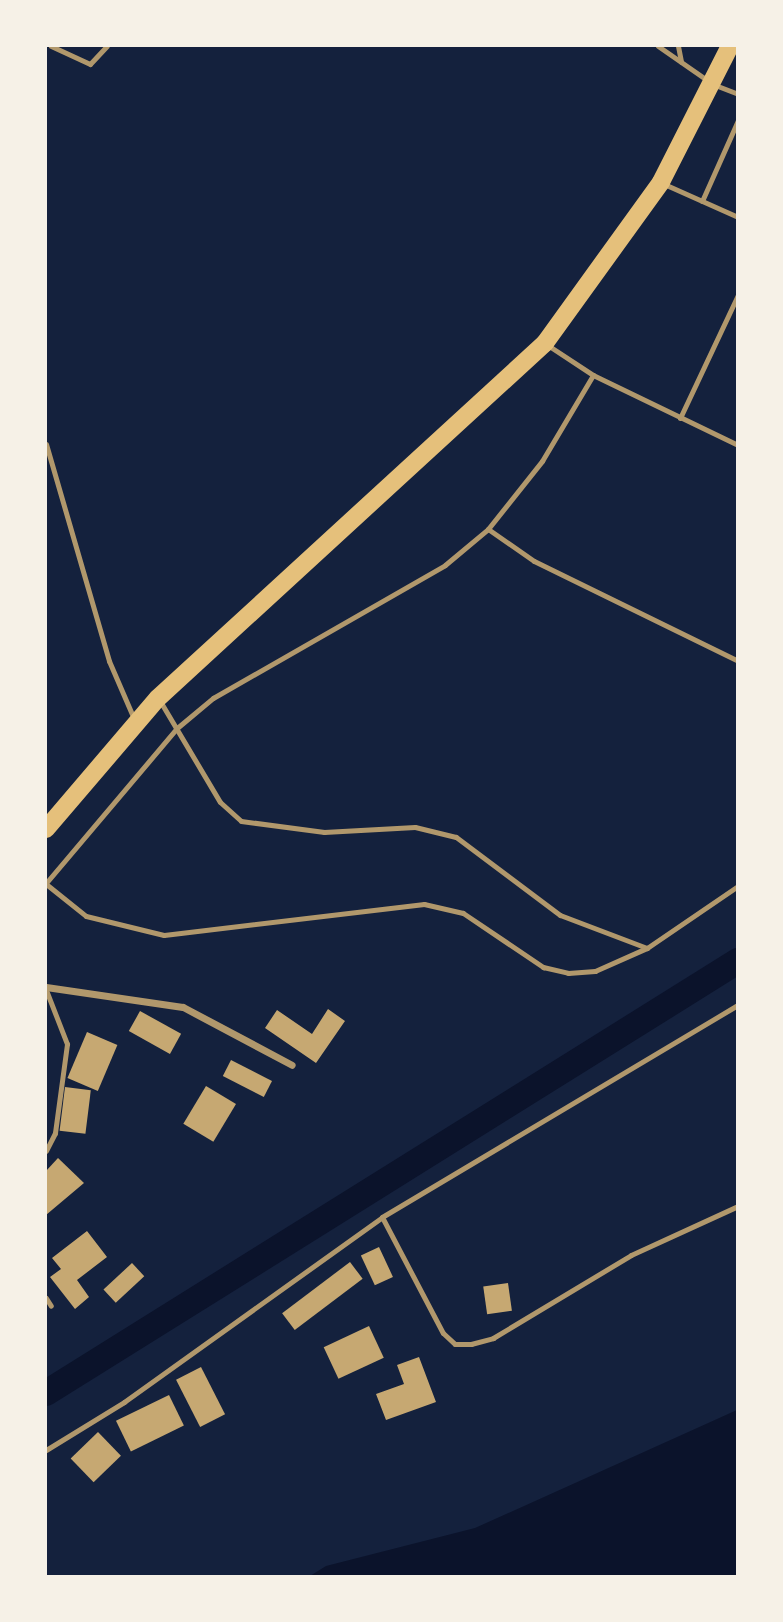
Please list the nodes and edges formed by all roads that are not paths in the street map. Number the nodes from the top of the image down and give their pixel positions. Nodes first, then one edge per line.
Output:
1 (51, 46) edge
2 (107, 46) edge
3 (659, 46) edge
4 (678, 46) edge
5 (730, 46) edge
6 (681, 62) junction
7 (714, 85) junction
8 (737, 94) edge
9 (737, 120) edge
10 (661, 182) junction
11 (702, 201) junction
12 (737, 217) edge
13 (737, 295) edge
14 (545, 343) junction
15 (593, 375) junction
16 (680, 418) junction
17 (46, 444) edge
18 (737, 445) edge
19 (488, 529) junction
20 (737, 661) edge
21 (158, 698) junction
22 (136, 723) junction
23 (177, 727) junction
24 (46, 829) edge
25 (46, 883) edge
26 (737, 886) edge
27 (647, 948) junction
28 (46, 988) edge
29 (737, 1005) edge
30 (292, 1065) dead end
31 (46, 1151) edge
32 (737, 1206) edge
33 (382, 1217) junction
34 (46, 1298) edge
35 (51, 1306) dead end
36 (46, 1450) edge

1 - 2 lane
3 - 6 lane
4 - 6 lane
5 - 7 highway
6 - 7 lane
7 - 8 lane
7 - 10 highway
9 - 11 lane
10 - 11 lane
10 - 14 highway
11 - 12 lane
13 - 16 lane
14 - 15 lane
14 - 21 highway
15 - 16 lane
15 - 19 lane
16 - 18 lane
17 - 22 lane
19 - 20 lane
19 - 23 lane
21 - 22 highway
21 - 23 lane
22 - 24 highway
23 - 25 lane
23 - 27 lane
25 - 27 lane
26 - 27 lane
28 - 30 street
28 - 31 lane
29 - 33 lane
32 - 33 lane
33 - 36 lane
34 - 35 lane

